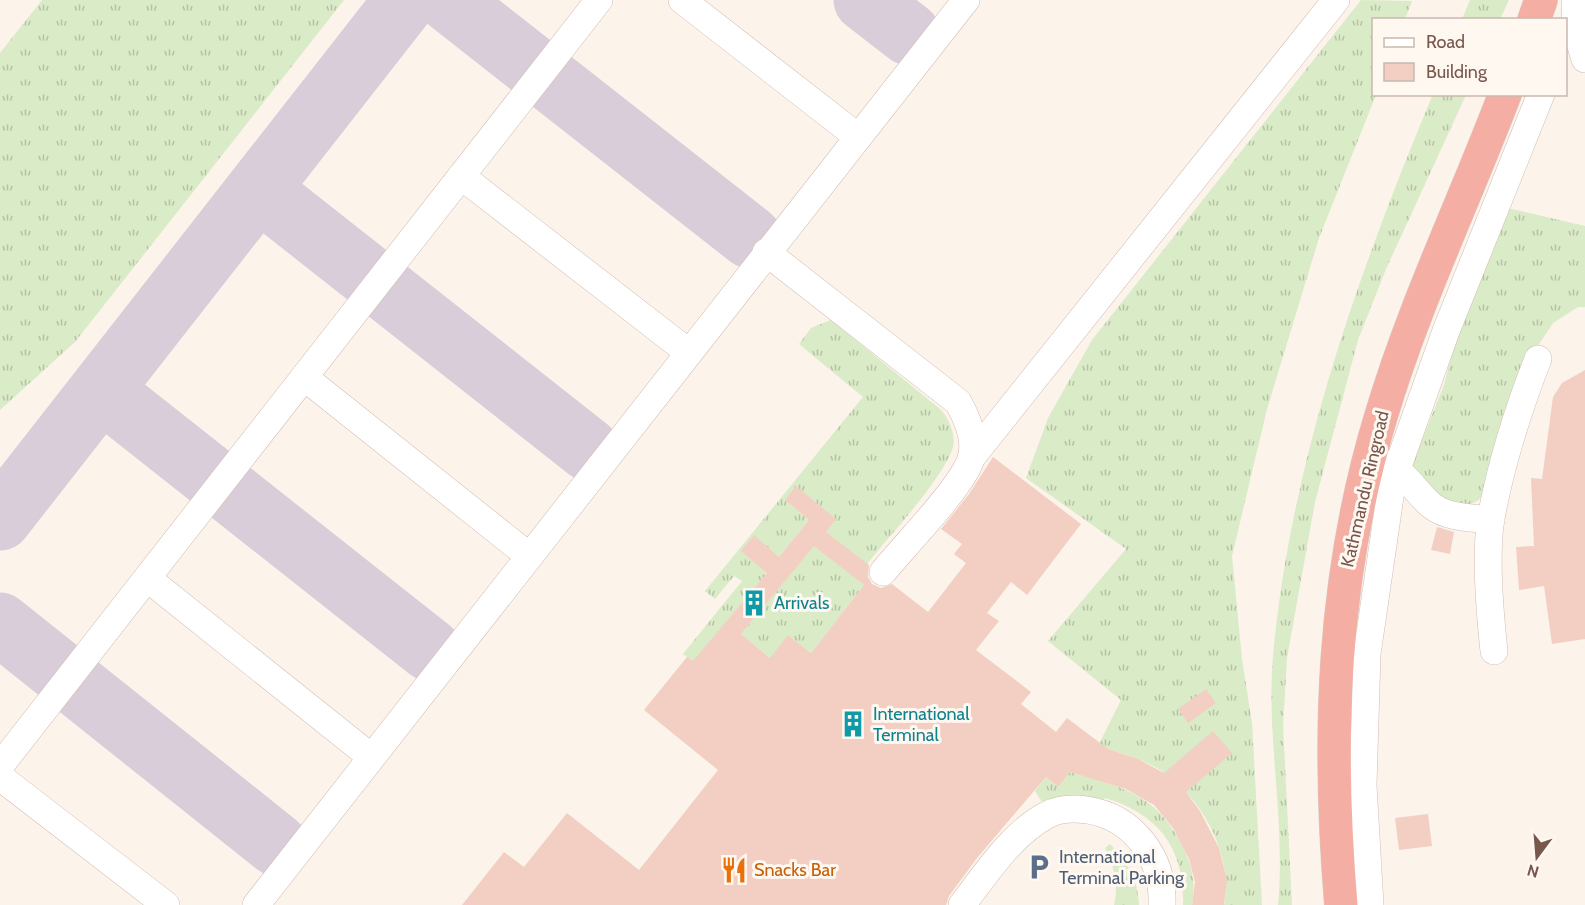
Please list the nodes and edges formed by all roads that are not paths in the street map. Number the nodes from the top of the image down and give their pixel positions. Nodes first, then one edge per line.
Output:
1 (599, 0) edge
2 (682, 0) edge
3 (966, 0) edge
4 (1336, 0) edge
5 (1541, 0) edge
6 (1576, 3) edge
7 (1535, 18) edge
8 (1567, 29) edge
9 (1585, 59) edge
10 (1504, 96) edge
11 (1539, 96) edge
12 (858, 137) junction
13 (461, 176) junction
14 (766, 252) junction
15 (688, 352) junction
16 (1538, 359) dead end
17 (304, 377) junction
18 (971, 458) junction
19 (1383, 463) junction
20 (1491, 520) junction
21 (529, 556) junction
22 (883, 572) dead end
23 (147, 578) junction
24 (1494, 651) dead end
25 (371, 757) junction
26 (0, 766) edge
27 (0, 777) edge
28 (166, 905) edge
29 (256, 905) edge
30 (962, 905) edge
31 (1162, 905) edge
32 (1341, 905) edge
33 (1370, 905) edge

1 - 13 street
2 - 12 street
3 - 12 street
4 - 18 street
5 - 7 highway
6 - 8 street
6 - 9 street
10 - 19 highway, Kathmandu Ringroad
11 - 19 street
12 - 14 street
13 - 15 street
13 - 17 street
14 - 15 street
14 - 18 street
15 - 21 street
16 - 20 street
17 - 21 street
17 - 23 street
18 - 22 street
19 - 20 street
19 - 32 highway, Kathmandu Ringroad
19 - 33 street
20 - 24 street
21 - 25 street
23 - 25 street
23 - 26 street
25 - 29 street
27 - 28 street
30 - 31 street

